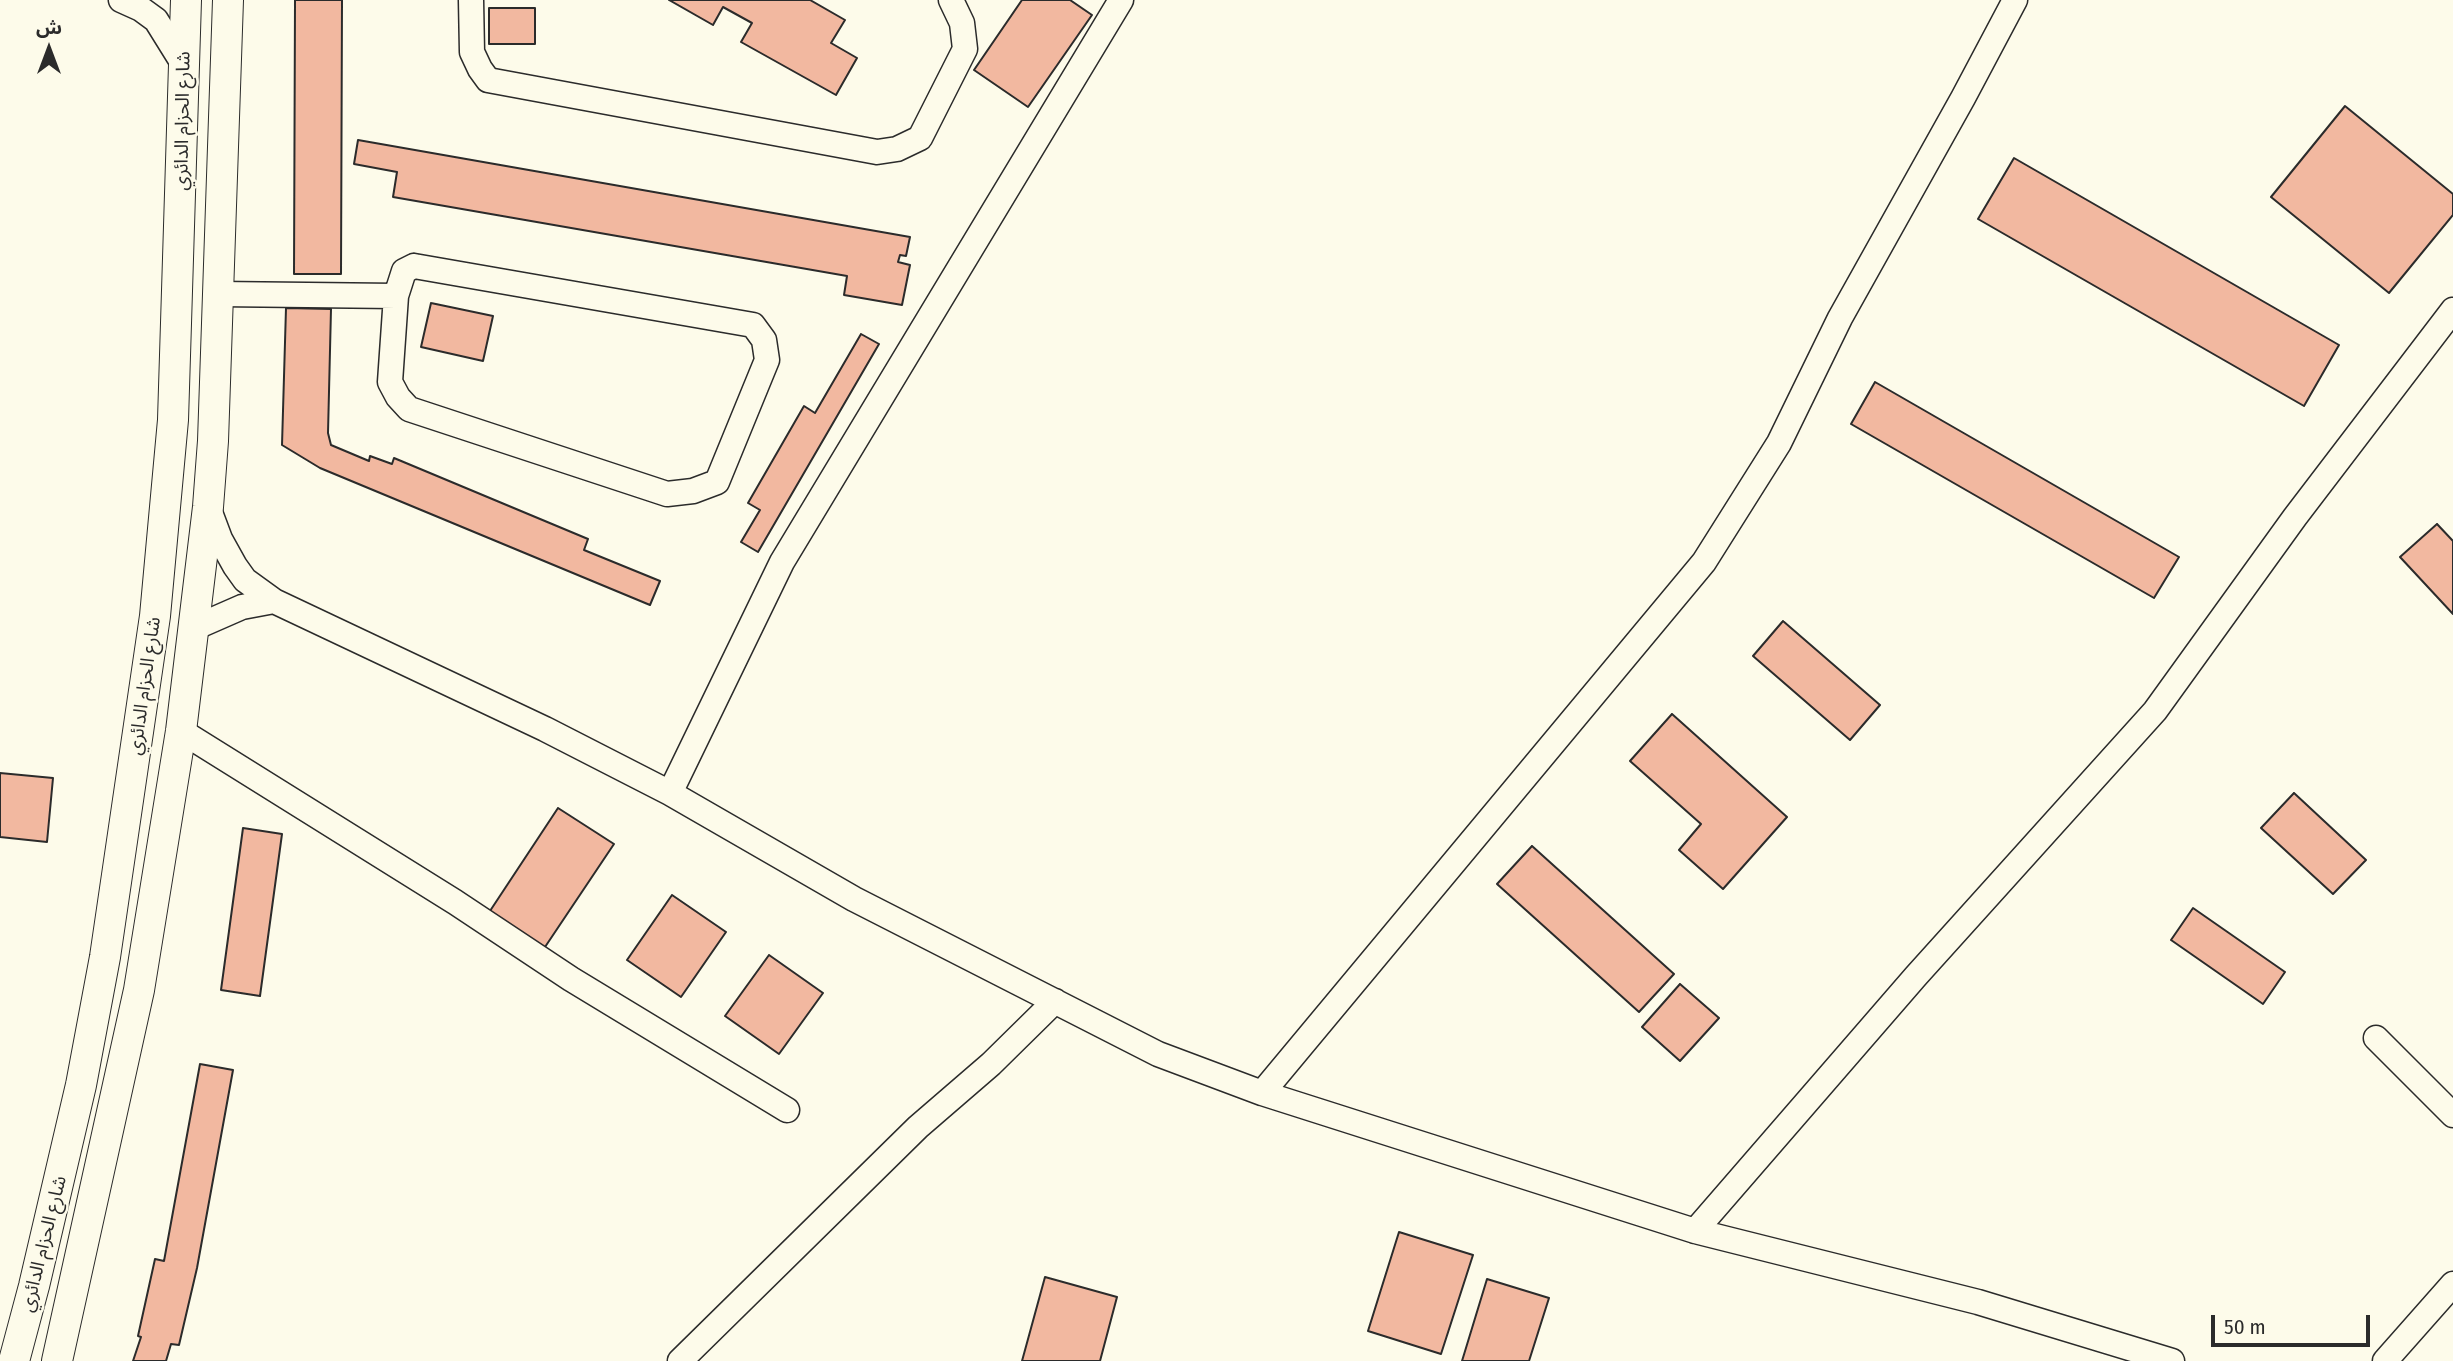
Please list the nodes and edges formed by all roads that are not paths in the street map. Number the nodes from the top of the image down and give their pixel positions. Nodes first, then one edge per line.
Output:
1 (121, 0) edge
2 (186, 0) edge
3 (228, 0) edge
4 (471, 0) edge
5 (951, 0) edge
6 (1121, 0) edge
7 (2015, 0) edge
8 (184, 65) junction
9 (218, 294) junction
10 (396, 296) junction
11 (2453, 310) edge
12 (208, 508) junction
13 (274, 601) junction
14 (194, 628) junction
15 (181, 731) junction
16 (670, 793) junction
17 (1055, 1001) junction
18 (2376, 1038) dead end
19 (1262, 1093) junction
20 (787, 1110) dead end
21 (2453, 1115) edge
22 (1695, 1231) junction
23 (2453, 1284) edge
24 (14, 1361) edge
25 (57, 1361) edge
26 (680, 1361) edge
27 (2172, 1361) edge
28 (2385, 1361) edge

1 - 8 street
2 - 8 main road, شارع الحزام الدائري
3 - 9 main road, شارع الحزام الدائري
4 - 5 street
6 - 16 street
7 - 19 street
8 - 24 main road, شارع الحزام الدائري
9 - 10 street
9 - 12 main road, شارع الحزام الدائري
10 - 10 street
11 - 22 street
12 - 13 street
12 - 14 main road, شارع الحزام الدائري
13 - 14 street
13 - 16 street
14 - 15 main road, شارع الحزام الدائري
15 - 20 street
15 - 25 main road, شارع الحزام الدائري
16 - 17 street
17 - 19 street
17 - 26 street
18 - 21 street
19 - 22 street
22 - 27 street
23 - 28 street

